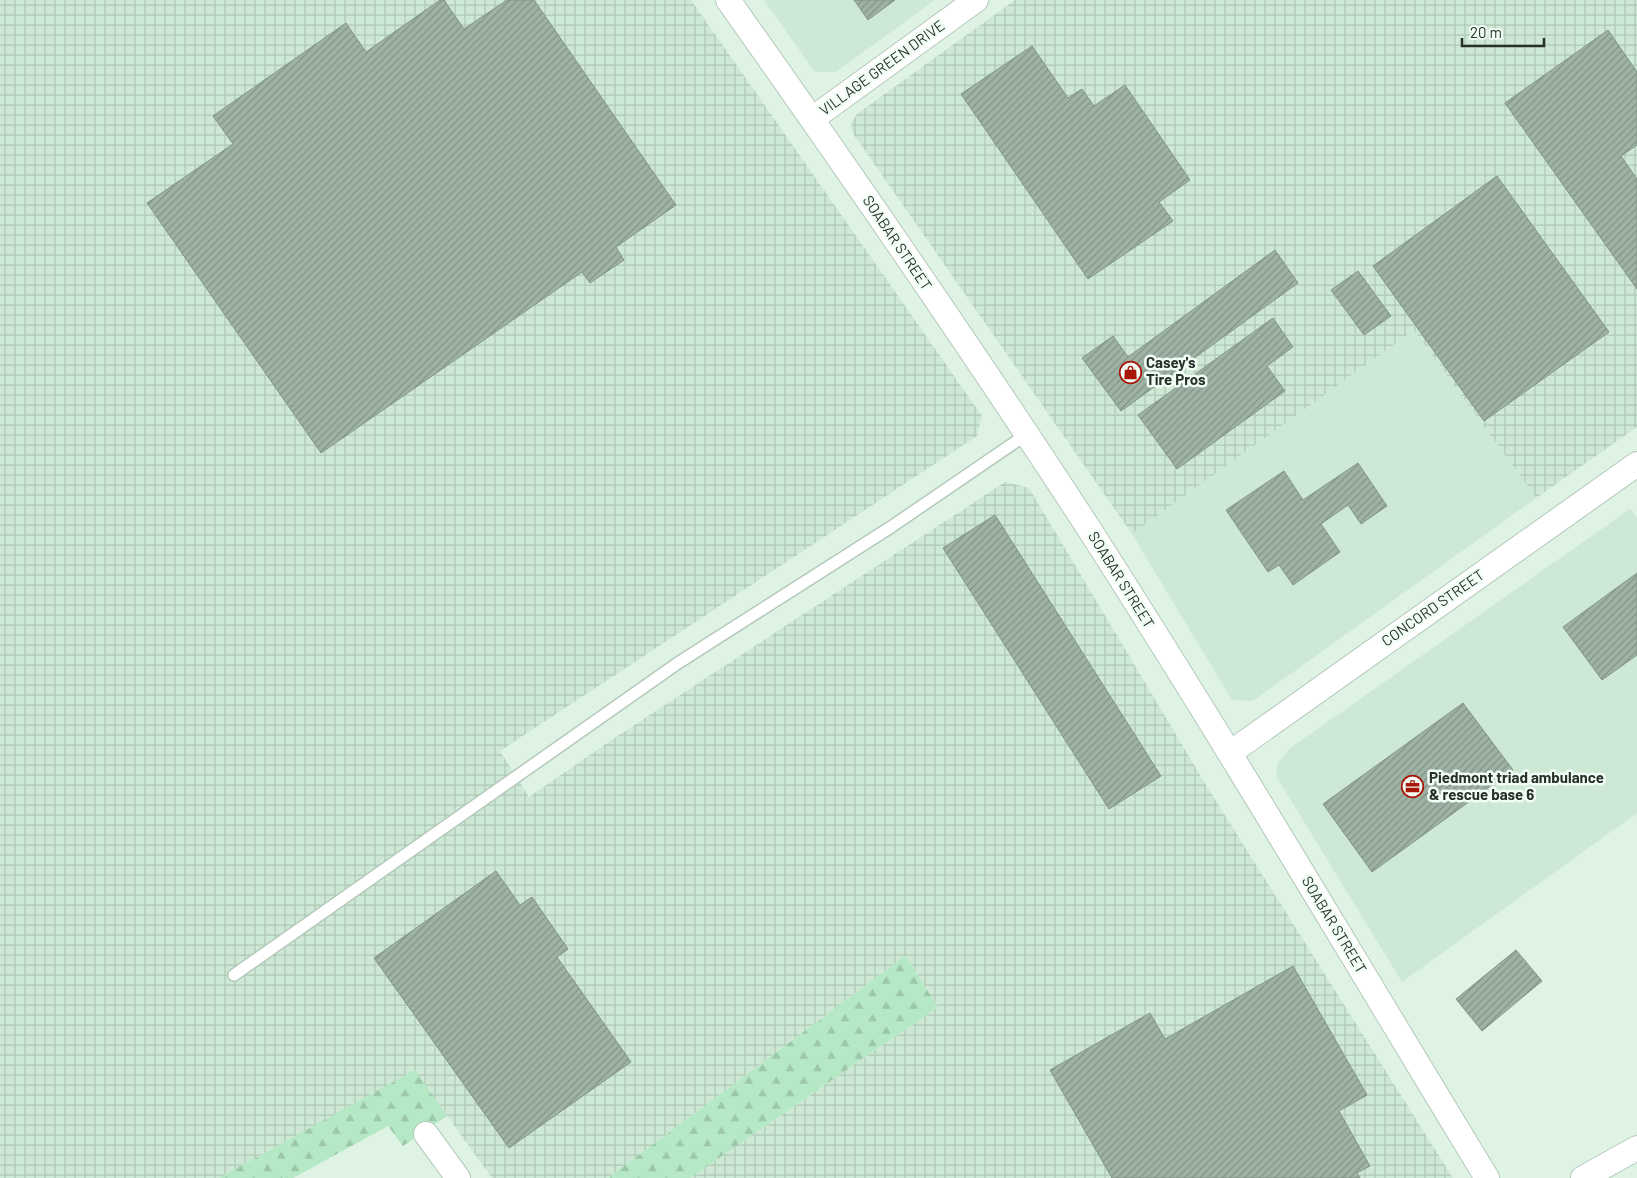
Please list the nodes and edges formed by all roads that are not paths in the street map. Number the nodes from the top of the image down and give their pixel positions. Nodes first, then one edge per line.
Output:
1 (728, 0) edge
2 (976, 0) edge
3 (812, 119) junction
4 (1027, 434) junction
5 (1637, 464) edge
6 (1230, 753) junction
7 (234, 975) dead end
8 (426, 1134) dead end
9 (1637, 1148) edge
10 (458, 1178) edge
11 (1487, 1178) edge
12 (1583, 1178) edge

1 - 3 street, SOABAR STREET
2 - 3 street, VILLAGE GREEN DRIVE
3 - 4 street, SOABAR STREET
4 - 6 street, SOABAR STREET
4 - 7 lane
5 - 6 street, CONCORD STREET
6 - 11 street, SOABAR STREET
8 - 10 street
9 - 12 street

